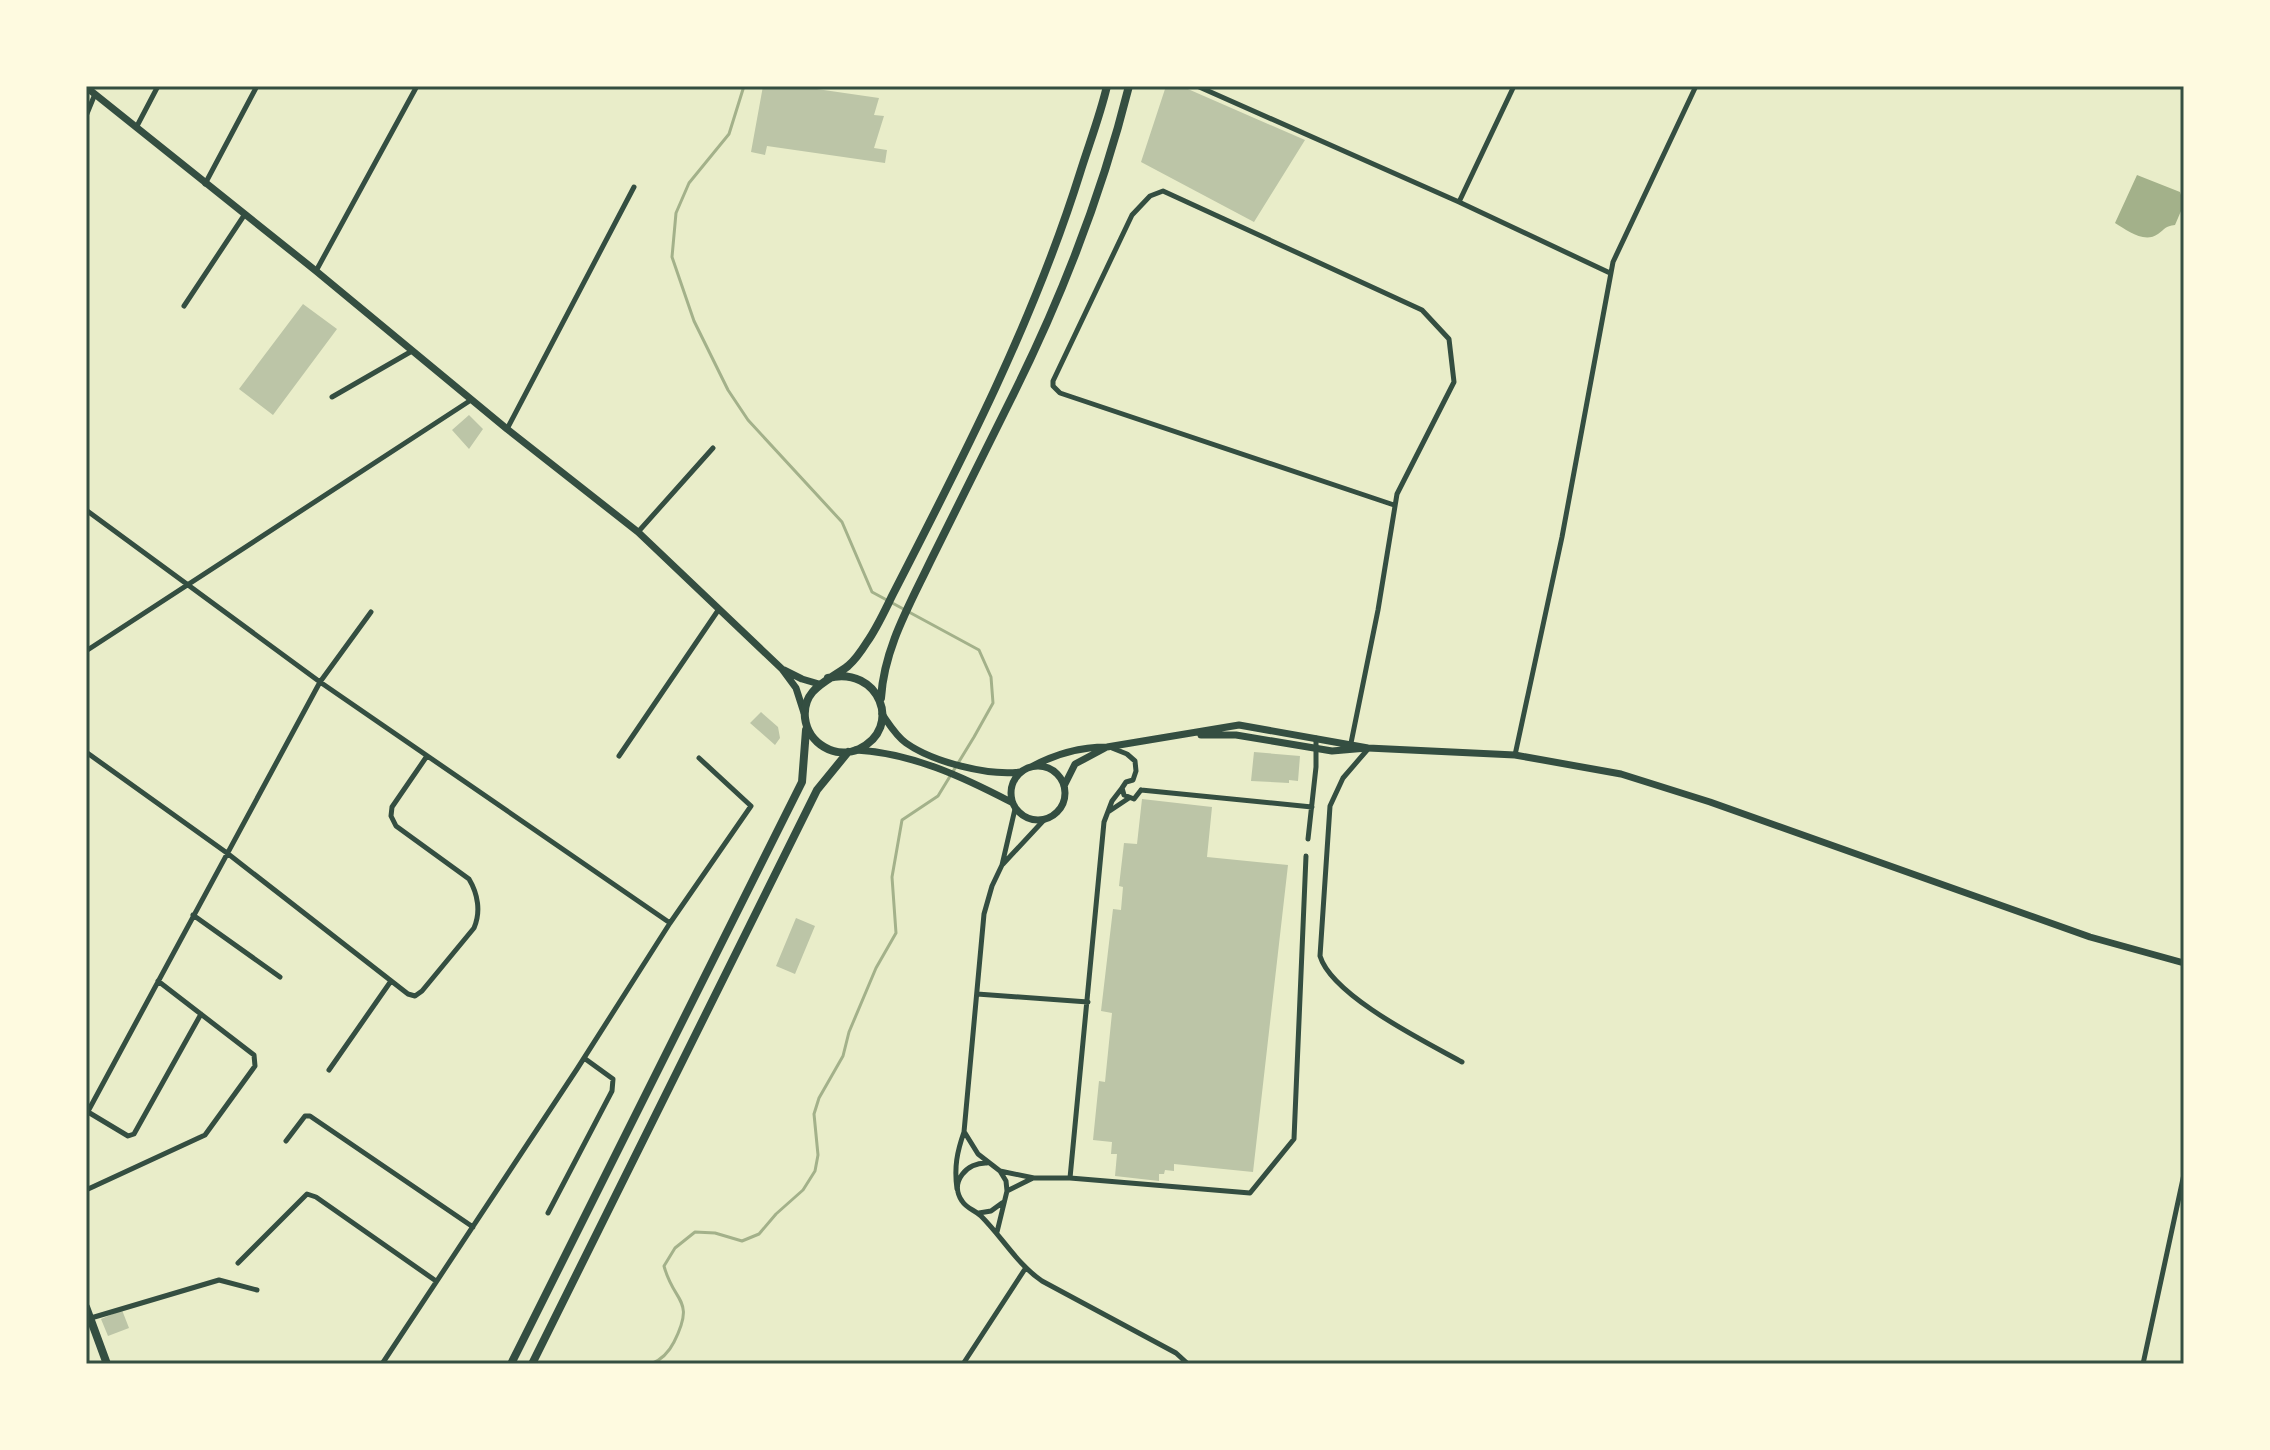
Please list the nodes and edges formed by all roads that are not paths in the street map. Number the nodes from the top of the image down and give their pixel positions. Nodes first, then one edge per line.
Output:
1 (158, 86) edge
2 (257, 86) edge
3 (417, 86) edge
4 (1107, 86) edge
5 (1129, 86) edge
6 (1197, 86) edge
7 (1514, 86) edge
8 (1696, 86) edge
9 (86, 87) edge
10 (95, 93) junction
11 (86, 116) edge
12 (137, 126) junction
13 (205, 184) junction
14 (634, 187) dead end
15 (1459, 202) junction
16 (245, 214) junction
17 (316, 271) junction
18 (1610, 273) junction
19 (184, 306) dead end
20 (412, 351) junction
21 (332, 397) dead end
22 (471, 400) junction
23 (507, 429) junction
24 (713, 448) dead end
25 (1394, 505) junction
26 (86, 510) edge
27 (638, 532) junction
28 (189, 585) junction
29 (719, 608) junction
30 (371, 612) dead end
31 (86, 651) edge
32 (782, 669) junction
33 (828, 678) junction
34 (320, 682) junction
35 (819, 684) junction
36 (881, 703) junction
37 (804, 713) junction
38 (882, 714) junction
39 (806, 725) junction
40 (1239, 725) junction
41 (1183, 734) junction
42 (1231, 735) junction
43 (1316, 738) junction
44 (1351, 743) junction
45 (1107, 747) junction
46 (1316, 748) junction
47 (1368, 748) junction
48 (852, 751) junction
49 (86, 752) edge
50 (1515, 755) junction
51 (427, 756) junction
52 (619, 756) dead end
53 (699, 758) dead end
54 (1031, 767) junction
55 (1020, 772) junction
56 (1133, 780) junction
57 (1064, 786) junction
58 (1122, 788) junction
59 (1141, 790) junction
60 (1129, 798) junction
61 (1013, 806) junction
62 (1312, 807) junction
63 (1107, 812) junction
64 (1044, 820) junction
65 (1308, 839) dead end
66 (227, 853) junction
67 (1306, 856) dead end
68 (1002, 865) junction
69 (193, 915) junction
70 (670, 923) junction
71 (2184, 963) edge
72 (280, 977) dead end
73 (158, 981) junction
74 (391, 981) junction
75 (977, 994) junction
76 (1088, 1002) junction
77 (201, 1014) junction
78 (584, 1058) junction
79 (1462, 1062) dead end
80 (329, 1070) dead end
81 (87, 1114) edge
82 (964, 1132) junction
83 (286, 1141) dead end
84 (987, 1163) junction
85 (1000, 1171) junction
86 (2184, 1174) edge
87 (1034, 1178) junction
88 (1070, 1178) junction
89 (957, 1189) junction
90 (86, 1190) edge
91 (1007, 1191) junction
92 (1005, 1199) junction
93 (978, 1212) junction
94 (548, 1213) dead end
95 (473, 1227) junction
96 (997, 1233) junction
97 (238, 1263) dead end
98 (1025, 1269) junction
99 (436, 1281) junction
100 (257, 1290) dead end
101 (86, 1307) edge
102 (90, 1318) junction
103 (107, 1364) edge
104 (382, 1364) edge
105 (511, 1364) edge
106 (532, 1364) edge
107 (963, 1364) edge
108 (1188, 1364) edge
109 (1222, 1364) edge
110 (2143, 1364) edge

1 - 12 street
2 - 13 street
3 - 17 street
4 - 33 main road
5 - 36 main road
6 - 15 street
7 - 15 street
8 - 18 street
9 - 10 main road
10 - 11 street
10 - 12 main road
12 - 13 main road
13 - 16 main road
14 - 23 street
15 - 18 street
16 - 17 main road
16 - 19 street
17 - 20 main road
18 - 50 street
20 - 21 street
20 - 22 main road
22 - 23 main road
22 - 28 street
23 - 27 main road
24 - 27 street
25 - 25 street
25 - 44 street
26 - 28 street
27 - 29 main road
28 - 31 street
28 - 34 street
29 - 32 main road
29 - 52 street
30 - 34 street
32 - 35 main road
32 - 37 main road
33 - 35 main road
33 - 36 main road
34 - 51 street
34 - 66 street
35 - 37 main road
36 - 38 main road
37 - 39 main road
38 - 48 main road
38 - 55 main road
39 - 48 main road
39 - 105 main road
40 - 41 main road
40 - 42 main road
40 - 43 main road
41 - 42 main road
41 - 45 main road
42 - 46 main road
43 - 44 main road
43 - 46 street
44 - 47 main road
45 - 54 main road
45 - 56 street
45 - 57 main road
46 - 47 main road
46 - 62 street
47 - 50 main road
47 - 79 street
48 - 61 main road
48 - 106 main road
49 - 66 street
50 - 71 main road
51 - 70 street
51 - 74 street
53 - 70 street
54 - 55 main road
54 - 57 main road
55 - 61 main road
56 - 58 street
56 - 59 street
57 - 64 main road
58 - 60 street
58 - 63 street
59 - 60 street
59 - 62 street
60 - 63 street
61 - 64 main road
61 - 68 street
62 - 65 street
63 - 76 street
64 - 68 street
66 - 69 street
66 - 74 street
67 - 88 street
68 - 75 street
69 - 72 street
69 - 73 street
70 - 78 street
73 - 77 street
73 - 81 street
74 - 80 street
75 - 76 street
75 - 82 street
76 - 88 street
77 - 81 street
77 - 90 street
78 - 94 street
78 - 95 street
82 - 84 street
82 - 89 street
83 - 95 street
84 - 85 street
84 - 89 street
85 - 87 street
85 - 91 street
86 - 110 street
87 - 88 street
87 - 91 street
89 - 93 street
91 - 92 street
92 - 93 street
92 - 96 street
93 - 96 street
95 - 99 street
96 - 98 street
97 - 99 street
98 - 107 street
98 - 108 street
99 - 104 street
100 - 102 street
101 - 102 main road
102 - 103 main road
108 - 109 street

